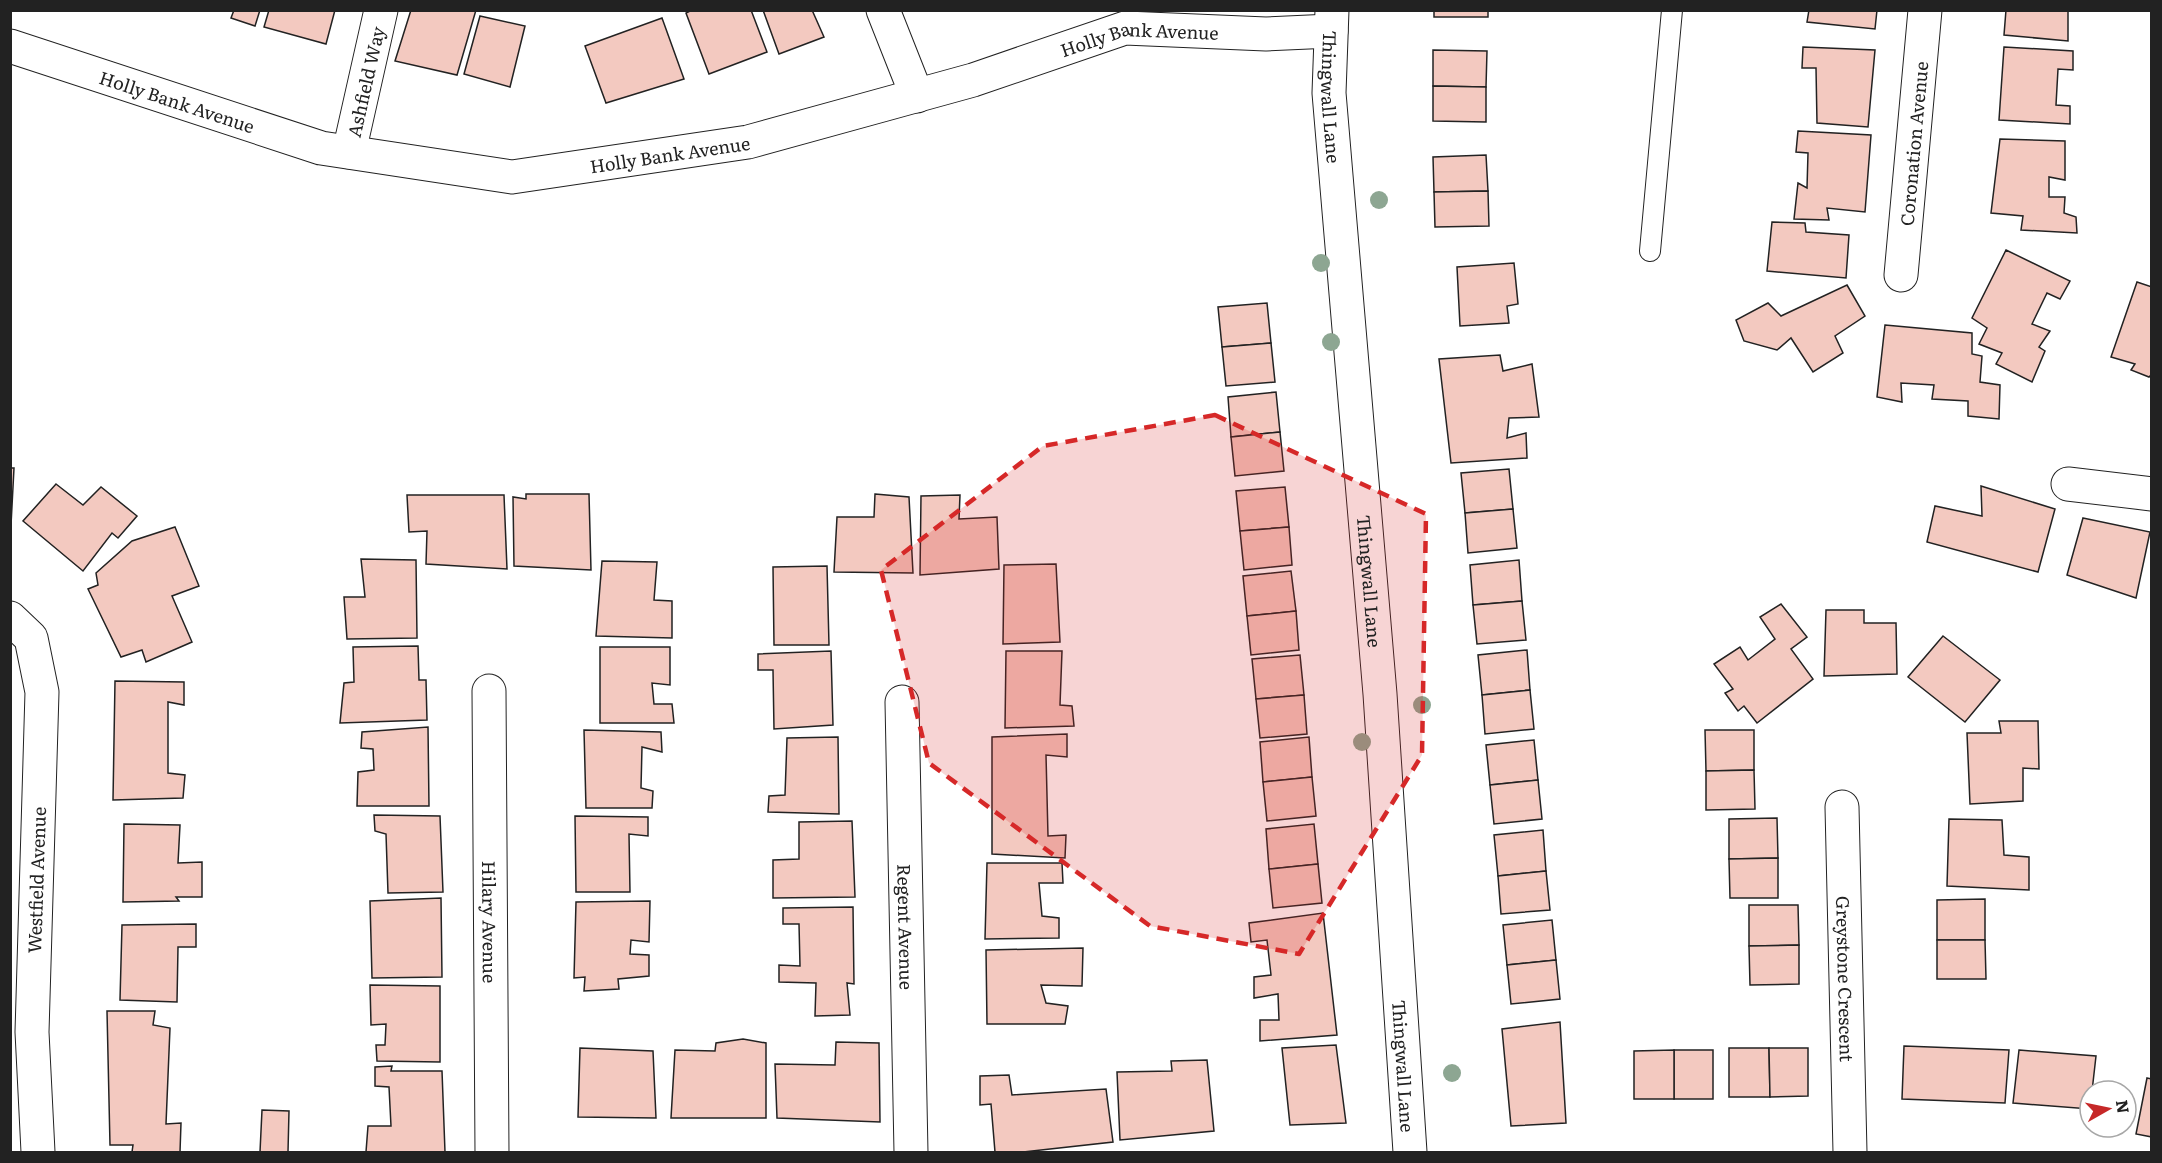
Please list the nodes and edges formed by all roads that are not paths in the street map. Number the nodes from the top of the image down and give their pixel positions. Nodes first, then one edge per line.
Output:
1 (381, 10) edge
2 (883, 10) edge
3 (1672, 10) edge
4 (1925, 10) edge
5 (1331, 21) edge
6 (10, 46) edge
7 (917, 96) junction
8 (349, 152) junction
9 (1650, 251) dead end
10 (1901, 275) dead end
11 (2068, 484) dead end
12 (2151, 494) edge
13 (10, 618) edge
14 (489, 691) dead end
15 (902, 702) dead end
16 (1842, 807) dead end
17 (38, 1152) edge
18 (492, 1152) edge
19 (911, 1152) edge
20 (1410, 1152) edge
21 (1850, 1152) edge

1 - 8 street, Ashfield Way
2 - 7 street
3 - 9 lane
4 - 10 street, Coronation Avenue
5 - 7 street, Holly Bank Avenue
5 - 20 street, Thingwall Lane
6 - 8 street, Holly Bank Avenue
7 - 8 street, Holly Bank Avenue
11 - 12 street
13 - 17 street, Westfield Avenue
14 - 18 street, Hilary Avenue
15 - 19 street, Regent Avenue
16 - 21 street, Greystone Crescent

